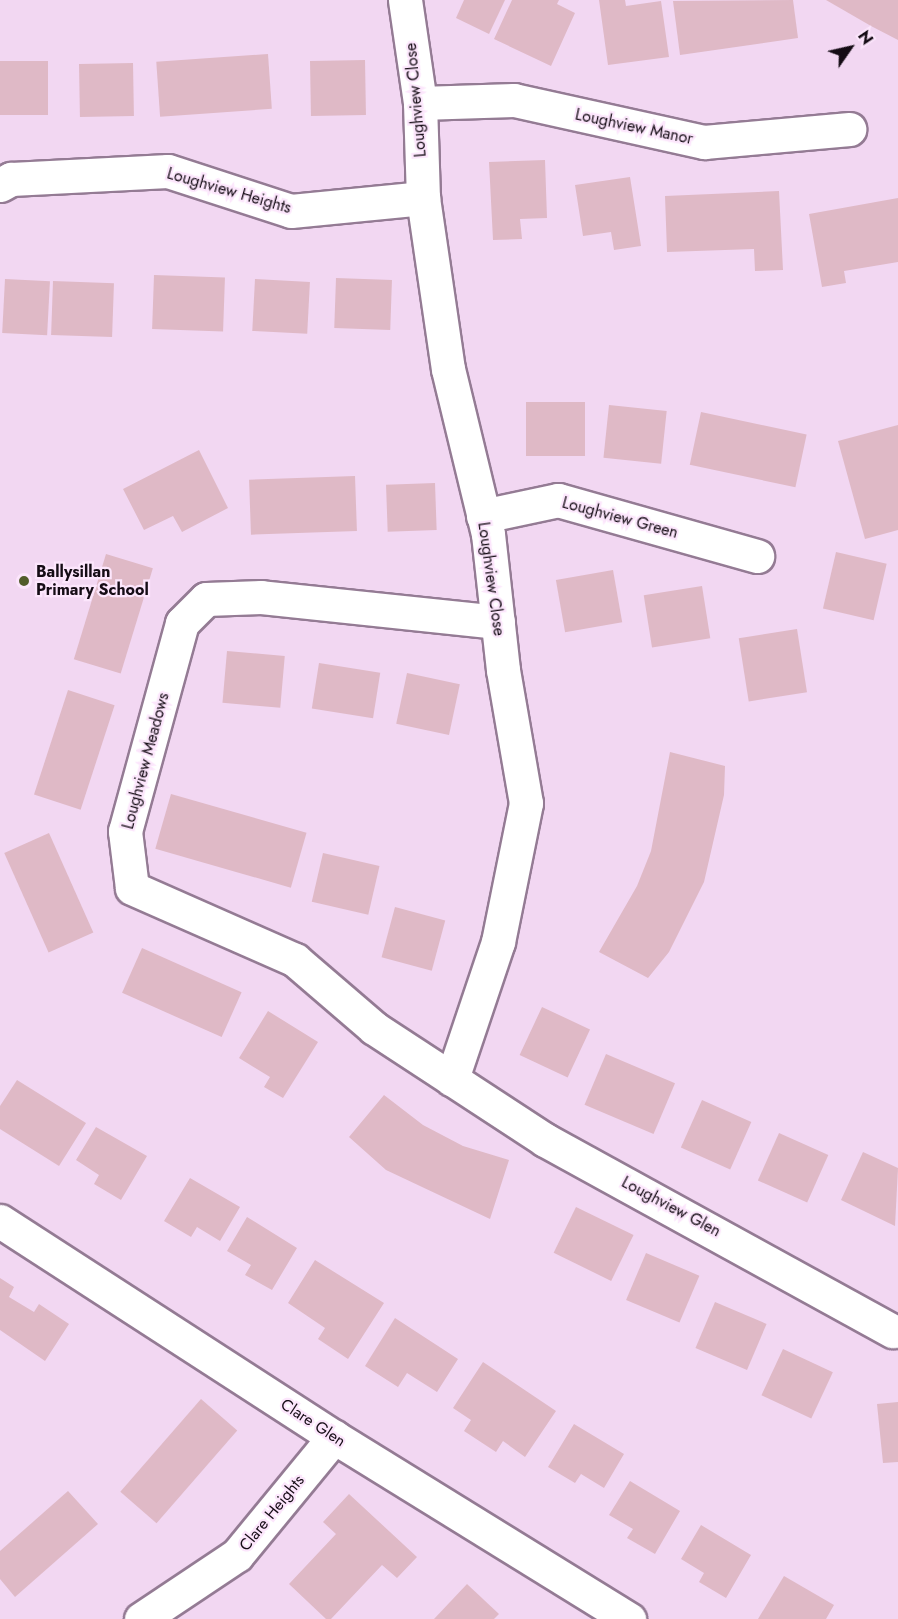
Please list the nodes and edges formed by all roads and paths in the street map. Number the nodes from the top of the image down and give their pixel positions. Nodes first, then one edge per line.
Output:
1 (405, 0) edge
2 (420, 103) junction
3 (849, 129) dead end
4 (0, 185) edge
5 (423, 198) junction
6 (483, 516) junction
7 (757, 556) dead end
8 (498, 622) junction
9 (452, 1080) junction
10 (0, 1221) edge
11 (893, 1331) dead end
12 (334, 1437) junction
13 (141, 1619) edge
14 (629, 1619) edge

1 - 2 street, Loughview Close
2 - 3 street, Loughview Manor
2 - 5 street, Loughview Close
4 - 5 street, Loughview Heights
5 - 6 street, Loughview Close
6 - 7 street, Loughview Green
6 - 8 street, Loughview Close
8 - 9 street, Loughview Close
8 - 9 street, Loughview Meadows
9 - 11 street, Loughview Glen
10 - 12 street, Clare Glen
12 - 13 street, Clare Heights
12 - 14 street, Clare Glen

